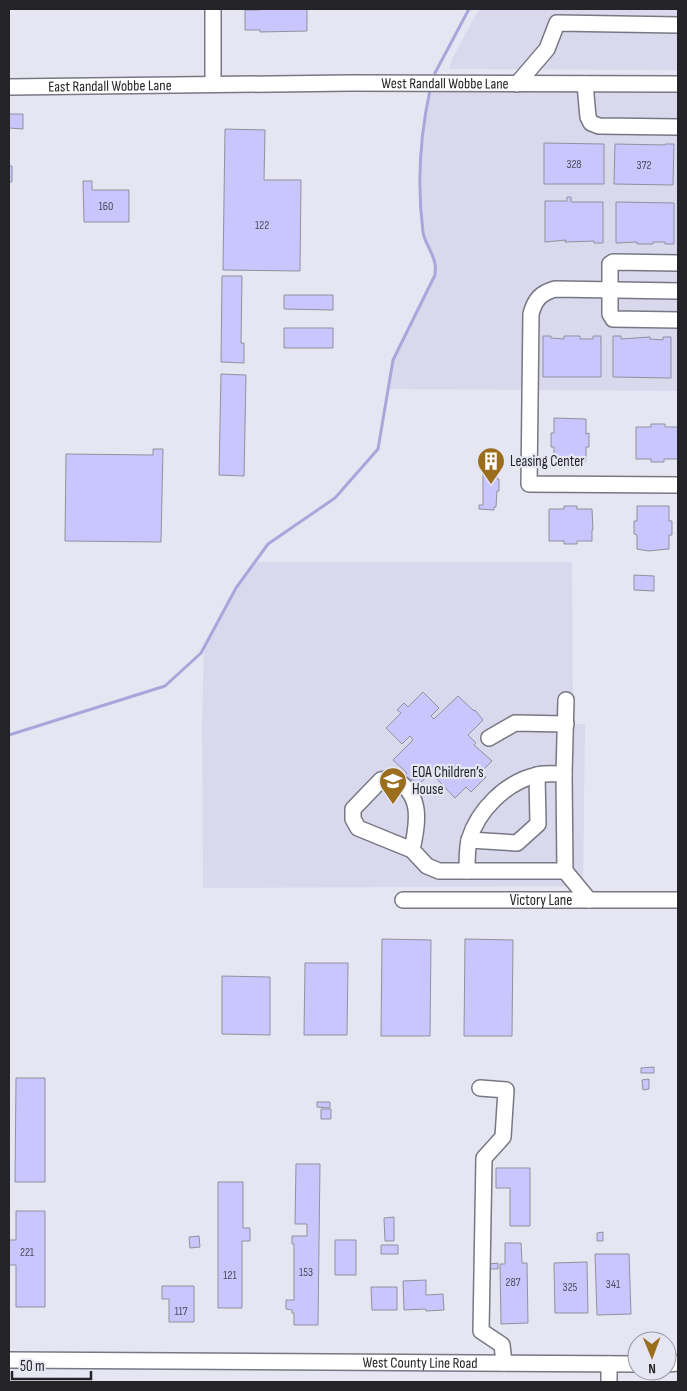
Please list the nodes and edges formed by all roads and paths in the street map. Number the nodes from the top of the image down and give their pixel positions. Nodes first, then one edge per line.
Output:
1 (213, 9) edge
2 (678, 25) edge
3 (213, 84) junction
4 (517, 84) junction
5 (585, 84) junction
6 (678, 84) edge
7 (9, 87) edge
8 (678, 127) edge
9 (678, 263) edge
10 (610, 290) junction
11 (678, 291) edge
12 (678, 320) edge
13 (678, 485) edge
14 (566, 700) dead end
15 (566, 724) junction
16 (489, 738) dead end
17 (564, 774) junction
18 (537, 775) junction
19 (469, 840) junction
20 (412, 850) junction
21 (467, 871) junction
22 (565, 871) junction
23 (403, 900) dead end
24 (589, 900) junction
25 (678, 900) edge
26 (480, 1088) dead end
27 (9, 1360) edge
28 (504, 1364) junction
29 (609, 1364) junction
30 (627, 1364) edge
31 (609, 1382) edge

1 - 3 street
2 - 4 street
3 - 4 street, West Randall Wobbe Lane
3 - 7 street, East Randall Wobbe Lane
4 - 5 street, West Randall Wobbe Lane
5 - 6 street, West Randall Wobbe Lane
5 - 8 street
9 - 10 street
10 - 11 street
10 - 12 street
10 - 13 street
14 - 15 street
15 - 16 street
15 - 17 street
17 - 18 street
17 - 22 street
18 - 19 street
18 - 19 street
19 - 21 street
20 - 20 street
20 - 21 street
21 - 22 street
22 - 24 street
23 - 24 street, Victory Lane
24 - 25 street, Victory Lane
26 - 28 street
27 - 28 street, West County Line Road
28 - 29 street, West County Line Road
29 - 30 street, West County Line Road
29 - 31 street

